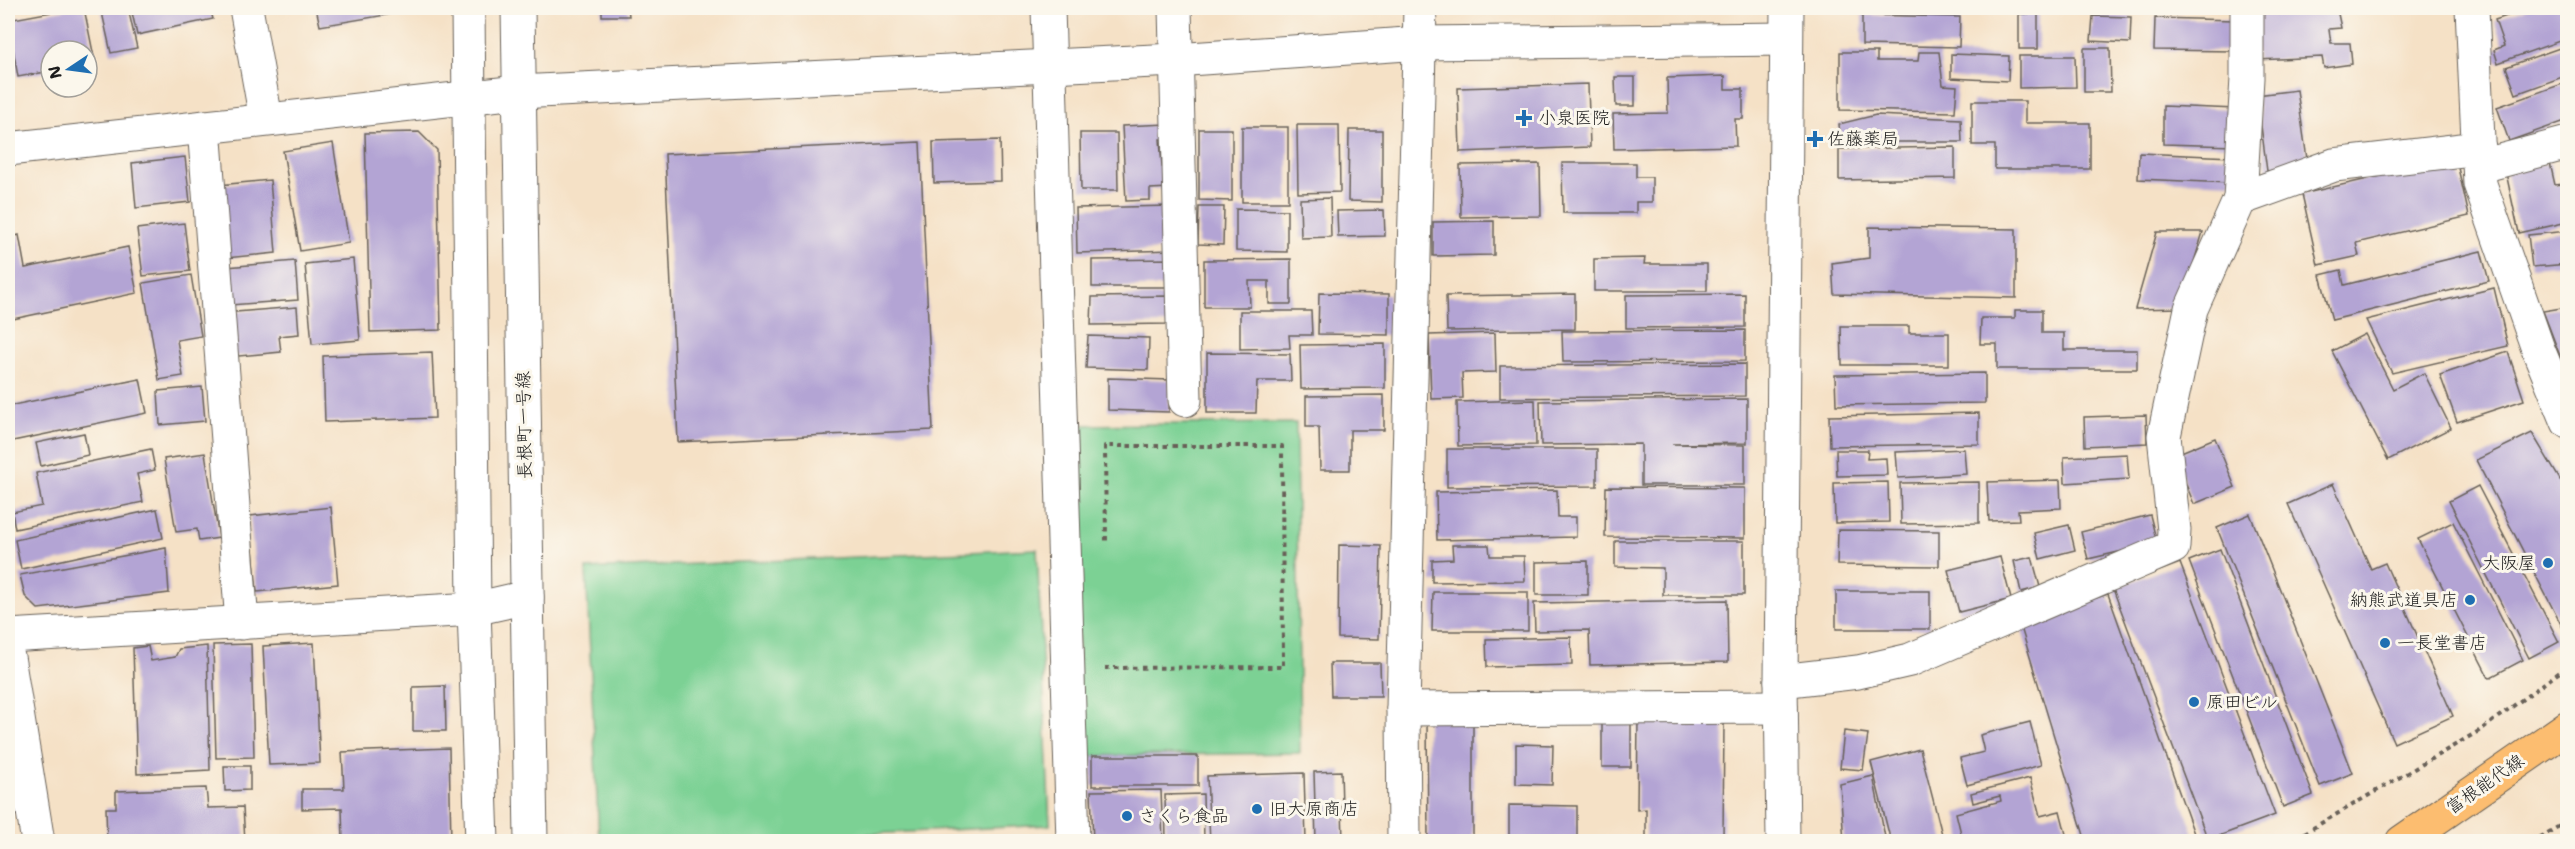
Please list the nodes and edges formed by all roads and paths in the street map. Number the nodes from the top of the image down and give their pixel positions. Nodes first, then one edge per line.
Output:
1 (246, 8) edge
2 (468, 8) edge
3 (518, 8) edge
4 (1048, 8) edge
5 (1175, 8) edge
6 (1420, 8) edge
7 (2247, 8) edge
8 (2472, 8) edge
9 (1787, 23) edge
10 (1421, 43) junction
11 (1175, 60) junction
12 (1048, 66) junction
13 (518, 92) junction
14 (468, 97) junction
15 (266, 119) junction
16 (204, 126) junction
17 (2568, 143) edge
18 (8, 149) edge
19 (2480, 157) junction
20 (2241, 199) junction
21 (1185, 400) dead end
22 (2568, 422) edge
23 (1106, 551) dead end
24 (527, 597) junction
25 (474, 609) junction
26 (242, 624) junction
27 (8, 636) edge
28 (1107, 656) dead end
29 (8, 657) edge
30 (2568, 666) edge
31 (1781, 694) junction
32 (1403, 709) junction
33 (2568, 727) edge
34 (2568, 821) edge
35 (38, 842) edge
36 (482, 842) edge
37 (531, 842) edge
38 (1073, 842) edge
39 (1404, 842) edge
40 (1783, 842) edge
41 (2289, 842) edge
42 (2402, 842) edge
43 (2532, 842) edge

1 - 15 street
2 - 14 street
3 - 13 street, 長根町一号線
4 - 12 street
5 - 11 street
6 - 10 street
7 - 20 street
8 - 19 street
9 - 10 street
9 - 31 street
10 - 11 street
10 - 32 street
11 - 12 street
11 - 21 street
12 - 13 street
12 - 38 street
13 - 14 street
13 - 24 street, 長根町一号線
14 - 15 street
14 - 25 street
15 - 16 street
16 - 18 street
16 - 26 street
17 - 19 street
19 - 20 street
19 - 22 street
20 - 31 street
23 - 28 path
24 - 25 street
24 - 37 street, 長根町一号線
25 - 26 street
25 - 36 street
26 - 27 street
29 - 35 street
30 - 41 path
31 - 32 street
31 - 40 street
32 - 39 street
33 - 42 main road, 富根能代線
34 - 43 path

